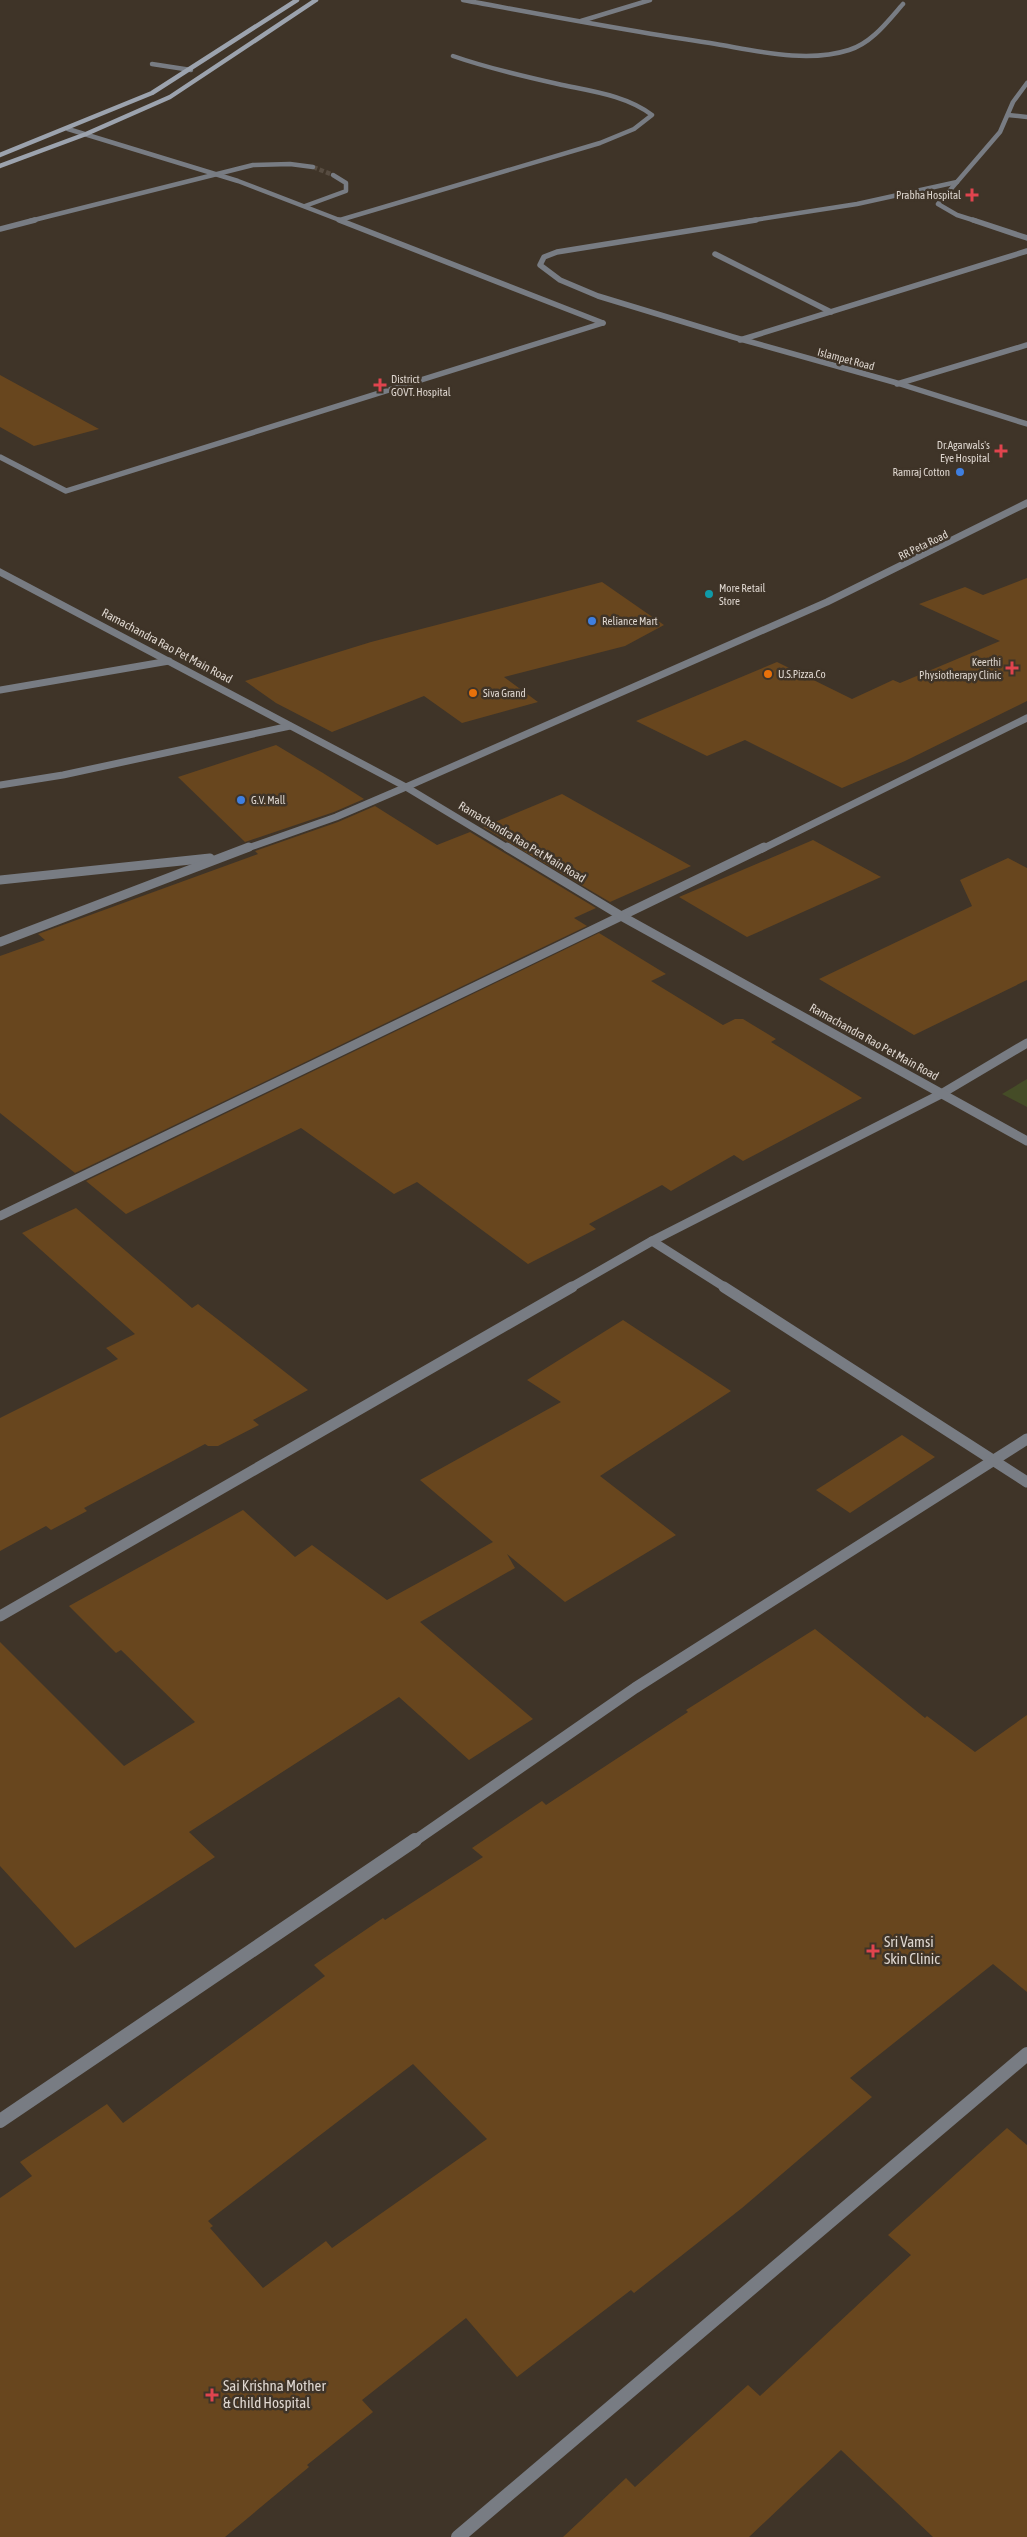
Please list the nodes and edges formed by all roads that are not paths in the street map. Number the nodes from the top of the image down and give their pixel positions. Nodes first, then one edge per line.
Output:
1 (297, 0) edge
2 (316, 0) edge
3 (463, 0) edge
4 (650, 0) edge
5 (903, 4) dead end
6 (579, 22) junction
7 (453, 56) dead end
8 (152, 64) dead end
9 (190, 70) junction
10 (1027, 82) edge
11 (1008, 115) junction
12 (1027, 117) edge
13 (68, 129) junction
14 (86, 134) junction
15 (0, 155) edge
16 (0, 166) edge
17 (313, 167) tunnel mouth
18 (218, 174) junction
19 (333, 174) tunnel mouth
20 (957, 182) junction
21 (304, 206) junction
22 (340, 220) junction
23 (0, 229) edge
24 (1027, 238) edge
25 (1027, 251) edge
26 (715, 254) dead end
27 (831, 312) junction
28 (739, 340) junction
29 (1027, 345) edge
30 (897, 384) junction
31 (1027, 424) edge
32 (0, 457) edge
33 (1027, 503) edge
34 (0, 572) edge
35 (169, 661) junction
36 (0, 690) edge
37 (1027, 718) edge
38 (290, 726) junction
39 (0, 785) edge
40 (406, 787) junction
41 (224, 856) junction
42 (0, 880) edge
43 (623, 917) junction
44 (0, 942) edge
45 (1027, 1043) edge
46 (940, 1094) junction
47 (1027, 1141) edge
48 (0, 1216) edge
49 (652, 1240) junction
50 (1027, 1439) edge
51 (995, 1461) junction
52 (1027, 1482) edge
53 (0, 1616) edge
54 (1027, 2054) edge
55 (0, 2121) edge
56 (458, 2537) edge

1 - 9 main road
2 - 14 main road
3 - 6 street
4 - 6 street
5 - 6 street
7 - 22 street
8 - 9 street
9 - 13 main road
10 - 11 street
11 - 12 street
11 - 20 street
13 - 14 street
13 - 15 main road
14 - 16 main road
14 - 18 street
17 - 18 street
18 - 21 street
18 - 23 street
19 - 21 street
20 - 24 street
20 - 28 street, Islampet Road
21 - 22 street
22 - 32 street
25 - 27 street
26 - 27 street
27 - 28 street
28 - 30 street, Islampet Road
29 - 30 street
30 - 31 street, Islampet Road
33 - 40 street, RR Peta Road
34 - 35 street, Ramachandra Rao Pet Main Road
35 - 36 street
35 - 38 street, Ramachandra Rao Pet Main Road
37 - 43 street
38 - 39 street
38 - 40 street, Ramachandra Rao Pet Main Road
40 - 41 street, RR Peta Road
40 - 43 street, Ramachandra Rao Pet Main Road
41 - 42 street
41 - 44 street
43 - 46 street, Ramachandra Rao Pet Main Road
43 - 48 street
45 - 46 street
46 - 47 street, Ramachandra Rao Pet Main Road
46 - 49 street
49 - 51 street
49 - 53 street
50 - 51 street
51 - 52 street
51 - 55 street
54 - 56 street

